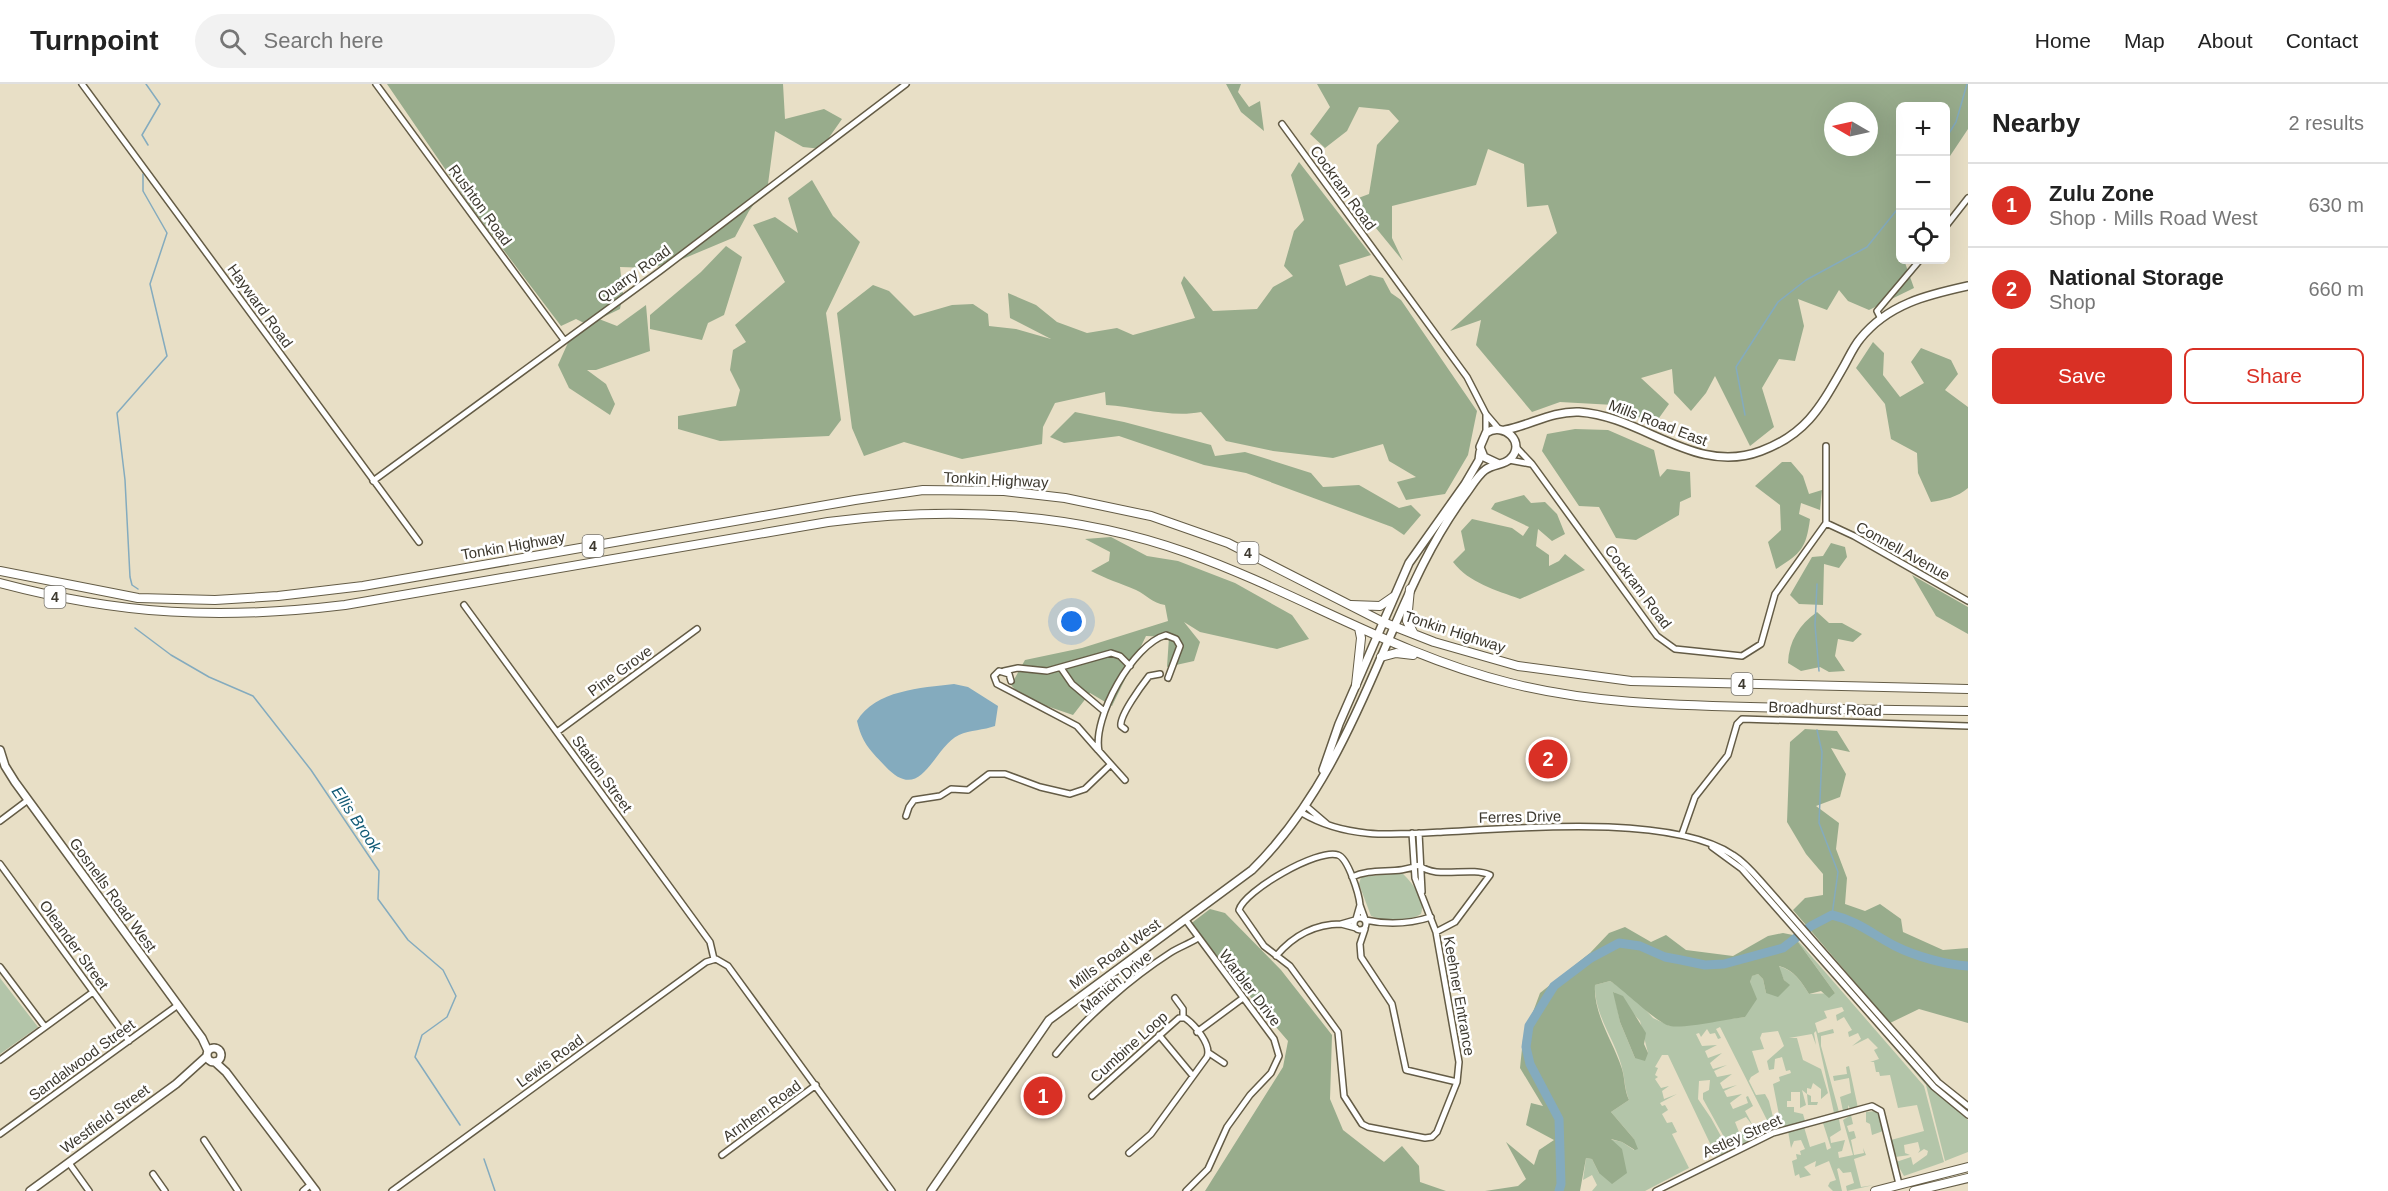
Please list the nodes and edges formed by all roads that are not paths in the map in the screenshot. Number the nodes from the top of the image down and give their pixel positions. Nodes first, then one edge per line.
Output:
1 (82, 84) edge
2 (376, 84) edge
3 (906, 84) edge
4 (1282, 124) dead end
5 (1968, 198) edge
6 (1950, 221) edge
7 (1917, 264) edge
8 (1968, 286) edge
9 (1881, 319) junction
10 (564, 340) junction
11 (1486, 414) junction
12 (1521, 427) junction
13 (1502, 429) junction
14 (1486, 433) junction
15 (1515, 445) junction
16 (1826, 446) dead end
17 (1480, 447) junction
18 (1509, 460) junction
19 (1499, 464) junction
20 (1532, 464) junction
21 (373, 481) junction
22 (1826, 523) junction
23 (419, 542) dead end
24 (0, 571) edge
25 (0, 583) edge
26 (1410, 589) junction
27 (1393, 597) junction
28 (1968, 601) edge
29 (1346, 605) junction
30 (464, 606) dead end
31 (1383, 622) junction
32 (1394, 627) junction
33 (1359, 628) junction
34 (697, 629) dead end
35 (1415, 635) junction
36 (1376, 636) junction
37 (1388, 642) junction
38 (1381, 657) junction
39 (1429, 658) junction
40 (1130, 666) junction
41 (1060, 668) junction
42 (1004, 671) junction
43 (1160, 674) dead end
44 (1168, 678) dead end
45 (1011, 681) dead end
46 (1356, 685) junction
47 (1968, 689) edge
48 (1104, 711) junction
49 (1968, 711) edge
50 (1968, 726) edge
51 (1125, 729) dead end
52 (557, 732) junction
53 (0, 742) edge
54 (0, 748) edge
55 (1099, 751) junction
56 (2, 763) edge
57 (1110, 765) junction
58 (1322, 776) junction
59 (1125, 780) dead end
60 (28, 800) junction
61 (1306, 806) junction
62 (1302, 813) junction
63 (906, 816) dead end
64 (0, 821) edge
65 (1330, 827) junction
66 (1412, 833) junction
67 (1419, 833) junction
68 (1682, 834) junction
69 (0, 864) edge
70 (1416, 866) junction
71 (1352, 877) junction
72 (1360, 905) junction
73 (1431, 917) junction
74 (1185, 919) junction
75 (1356, 919) junction
76 (1365, 919) junction
77 (1341, 924) junction
78 (1381, 924) junction
79 (1365, 928) junction
80 (1356, 929) junction
81 (1436, 932) junction
82 (1198, 938) junction
83 (1360, 944) junction
84 (1276, 956) junction
85 (714, 959) junction
86 (0, 967) edge
87 (1834, 968) junction
88 (93, 992) junction
89 (1175, 998) dead end
90 (1243, 998) junction
91 (178, 1005) junction
92 (1183, 1018) junction
93 (45, 1027) junction
94 (1197, 1032) junction
95 (1159, 1035) junction
96 (129, 1041) junction
97 (1209, 1053) junction
98 (1056, 1054) dead end
99 (212, 1056) junction
100 (0, 1060) edge
101 (1224, 1063) dead end
102 (1193, 1076) junction
103 (1457, 1082) junction
104 (816, 1085) junction
105 (1092, 1096) dead end
106 (1968, 1106) edge
107 (1968, 1115) edge
108 (0, 1134) edge
109 (204, 1140) dead end
110 (1129, 1154) dead end
111 (722, 1155) dead end
112 (1968, 1160) edge
113 (69, 1163) junction
114 (1968, 1167) edge
115 (1950, 1170) junction
116 (944, 1173) junction
117 (153, 1174) dead end
118 (1968, 1178) edge
119 (1899, 1184) junction
120 (313, 1189) edge
121 (893, 1190) edge
122 (30, 1191) edge
123 (89, 1191) edge
124 (165, 1191) edge
125 (238, 1191) edge
126 (303, 1191) edge
127 (392, 1191) edge
128 (930, 1191) edge
129 (936, 1191) edge
130 (1186, 1191) edge
131 (1656, 1191) edge
132 (1875, 1191) edge
133 (1914, 1191) edge

1 - 21 street, Hayward Road
2 - 10 street, Rushton Road
3 - 10 street, Quarry Road
4 - 11 street, Cockram Road
5 - 6 street
7 - 9 street
8 - 9 main road, Mills Road East
9 - 12 main road, Mills Road East
10 - 21 street, Quarry Road
11 - 13 street, Cockram Road
11 - 14 street, Cockram Road
12 - 13 main road, Mills Road East
12 - 15 main road
13 - 14 main road
13 - 15 main road
14 - 17 main road
15 - 18 main road
15 - 20 street, Cockram Road
16 - 22 street
17 - 19 main road
17 - 27 main road
18 - 19 main road
18 - 20 street
19 - 26 main road
20 - 22 street, Cockram Road
21 - 23 street, Hayward Road
22 - 28 street, Connell Avenue
24 - 29 highway, Tonkin Highway / 4
25 - 33 highway, Tonkin Highway / 4
26 - 32 main road
26 - 35 highway
27 - 29 highway
27 - 31 main road
29 - 31 highway, Tonkin Highway / 4
30 - 52 street, Station Street
31 - 32 highway, Tonkin Highway / 4
31 - 36 main road
32 - 35 highway, Tonkin Highway / 4
32 - 37 main road
33 - 36 highway, Tonkin Highway / 4
33 - 46 highway
34 - 52 street, Pine Grove
35 - 47 highway, Tonkin Highway / 4
36 - 37 highway, Tonkin Highway / 4
36 - 46 main road, Mills Road West
37 - 38 main road, Mills Road West
37 - 39 highway, Tonkin Highway / 4
38 - 39 highway
38 - 58 main road, Mills Road West
39 - 49 highway, Tonkin Highway / 4
40 - 41 street
40 - 44 street
40 - 48 street
41 - 42 street
41 - 48 street
42 - 45 street
42 - 55 street
43 - 51 street
46 - 58 main road, Mills Road West
48 - 55 street
50 - 68 street, Broadhurst Road
52 - 85 street, Station Street
53 - 54 main road, Gosnells Road West
54 - 56 main road, Gosnells Road West
55 - 57 street
56 - 60 main road, Gosnells Road West
57 - 59 street
57 - 63 street
58 - 61 main road, Mills Road West
60 - 64 street
60 - 91 main road, Gosnells Road West
61 - 62 main road, Mills Road West
61 - 65 street, Ferres Drive
62 - 65 street, Ferres Drive
62 - 74 main road, Mills Road West
65 - 66 street, Ferres Drive
66 - 67 street, Ferres Drive
66 - 70 street, Keehner Entrance
67 - 68 street, Ferres Drive
67 - 70 street, Keehner Entrance
68 - 87 street, Ferres Drive
69 - 88 street, Oleander Street
70 - 71 street
70 - 73 street, Keehner Entrance
70 - 81 street
71 - 72 street, Keehner Entrance
71 - 84 street, Keehner Entrance
72 - 75 street
72 - 76 street, Keehner Entrance
73 - 78 street
73 - 81 street, Keehner Entrance
74 - 82 street, Warbler Drive
74 - 116 main road, Mills Road West
75 - 76 street
75 - 77 street
75 - 80 street
76 - 78 street
76 - 79 street, Keehner Entrance
77 - 80 street
77 - 84 street
78 - 79 street
79 - 80 street
79 - 83 street, Keehner Entrance
80 - 83 street
81 - 103 street, Keehner Entrance
82 - 90 street, Warbler Drive
82 - 98 street, Manich Drive
83 - 103 street
84 - 103 street, Keehner Entrance
85 - 104 street
85 - 127 street, Lewis Road
86 - 93 street
87 - 106 street, Ferres Drive
87 - 107 street, Ferres Drive
88 - 93 street
88 - 96 street, Oleander Street
89 - 92 street, Cumbine Loop
90 - 94 street
90 - 130 street, Warbler Drive
91 - 96 street, Sandalwood Street
91 - 99 main road, Gosnells Road West
92 - 94 street, Cumbine Loop
92 - 95 street, Cumbine Loop
93 - 100 street
94 - 97 street, Cumbine Loop
95 - 102 street
95 - 105 street, Cumbine Loop
96 - 108 street, Sandalwood Street
97 - 101 street, Cumbine Loop
97 - 102 street
99 - 113 main road, Westfield Street
99 - 120 main road, Gosnells Road West
102 - 110 street
104 - 111 street, Arnhem Road
104 - 121 street
109 - 125 street
112 - 115 highway
113 - 122 main road, Westfield Street
113 - 123 street
114 - 115 highway
115 - 119 highway
116 - 128 main road, Mills Road West
116 - 129 main road, Mills Road West
117 - 124 street
118 - 133 highway
119 - 131 street, Astley Street
119 - 132 highway
120 - 126 street

